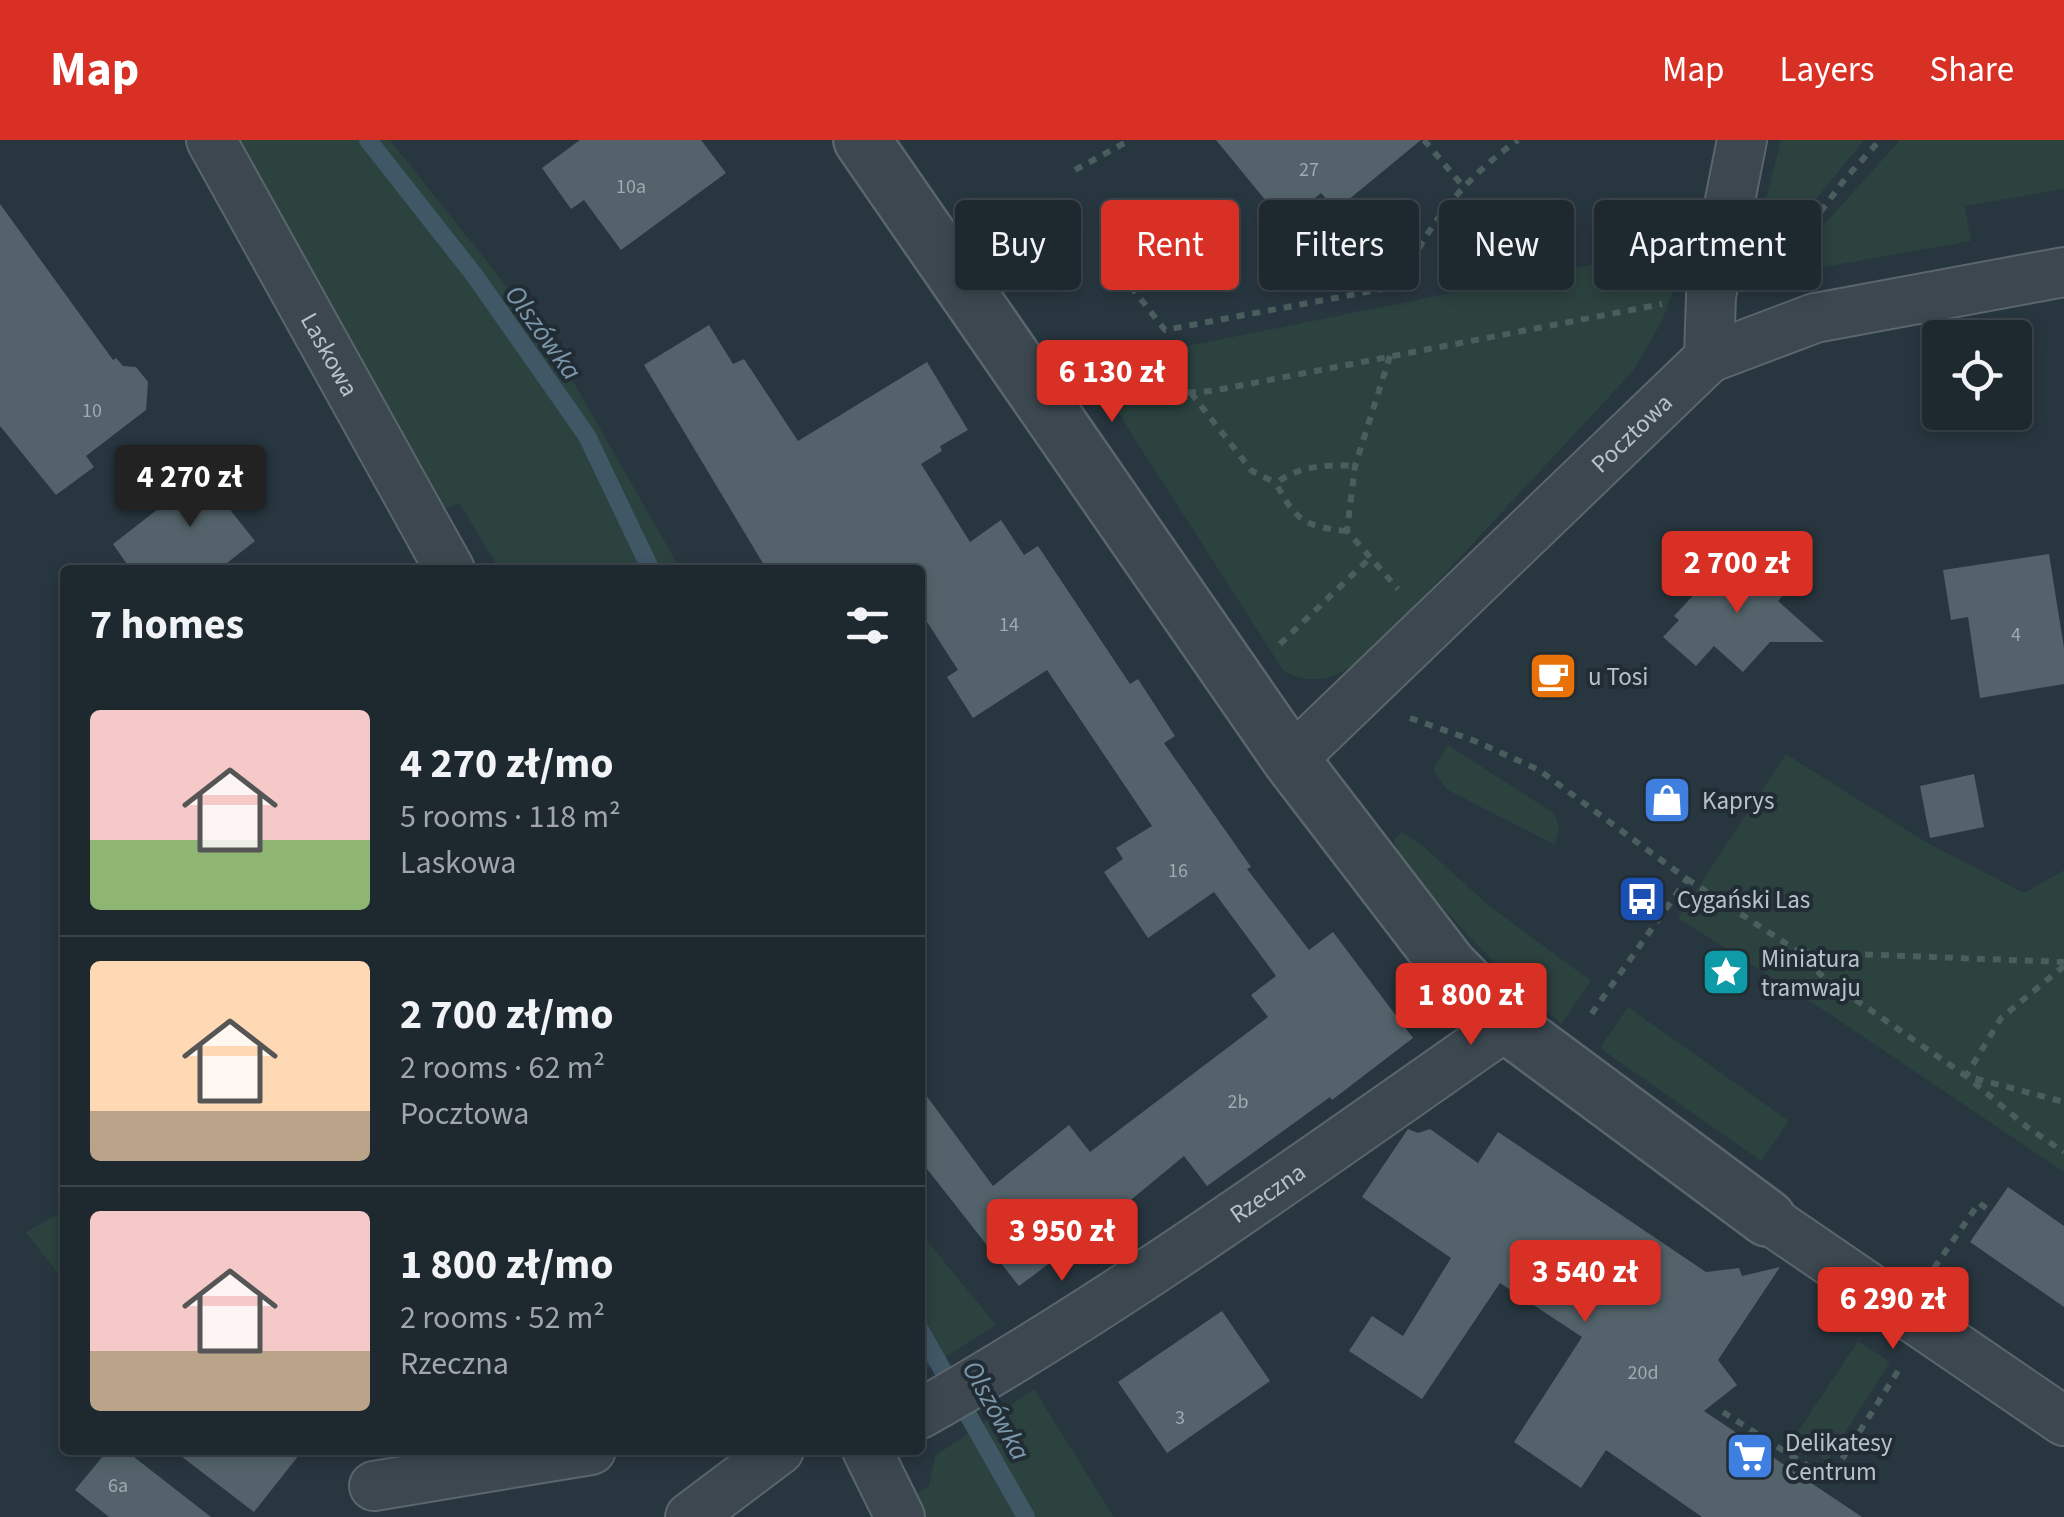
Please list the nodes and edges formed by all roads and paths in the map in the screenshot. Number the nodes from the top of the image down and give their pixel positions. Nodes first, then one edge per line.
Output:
1 (211, 140) edge
2 (862, 140) edge
3 (1130, 140) edge
4 (1424, 140) edge
5 (1518, 140) edge
6 (1742, 140) edge
7 (1880, 140) edge
8 (1075, 170) dead end
9 (1462, 185) junction
10 (2064, 272) edge
11 (1134, 290) edge
12 (1710, 296) junction
13 (1390, 356) junction
14 (1709, 358) junction
15 (1190, 393) junction
16 (1093, 398) dead end
17 (1355, 466) junction
18 (1276, 483) junction
19 (1347, 531) junction
20 (1370, 558) junction
21 (447, 565) edge
22 (1406, 597) dead end
23 (1267, 656) dead end
24 (1425, 705) dead end
25 (1291, 760) junction
26 (1688, 879) junction
27 (1799, 952) junction
28 (2064, 964) edge
29 (1508, 1025) junction
30 (1580, 1029) dead end
31 (1966, 1076) junction
32 (2064, 1102) edge
33 (2064, 1152) edge
34 (1990, 1211) dead end
35 (1767, 1218) joint
36 (1944, 1252) dead end
37 (1899, 1371) dead end
38 (925, 1411) edge
39 (1722, 1412) dead end
40 (2064, 1422) edge
41 (561, 1455) edge
42 (772, 1455) edge
43 (869, 1455) edge
44 (374, 1486) dead end
45 (690, 1517) edge
46 (900, 1517) edge

1 - 21 street, Laskowa
2 - 25 street
3 - 8 path
4 - 9 path
5 - 9 path
6 - 12 street
7 - 12 path
9 - 11 path
10 - 14 street, Pocztowa
12 - 13 path
12 - 14 street
13 - 15 path
13 - 17 path
14 - 25 street, Pocztowa
15 - 16 path
15 - 18 path
17 - 18 path
17 - 19 path
18 - 19 path
19 - 20 path
20 - 22 path
20 - 23 path
24 - 26 path
25 - 29 street
26 - 27 path
26 - 30 path
27 - 28 path
27 - 31 path
28 - 31 path
29 - 35 street
29 - 38 street, Rzeczna
31 - 32 path
31 - 33 path
34 - 36 path
35 - 40 street
37 - 39 path
41 - 44 street
42 - 45 street
43 - 46 street

